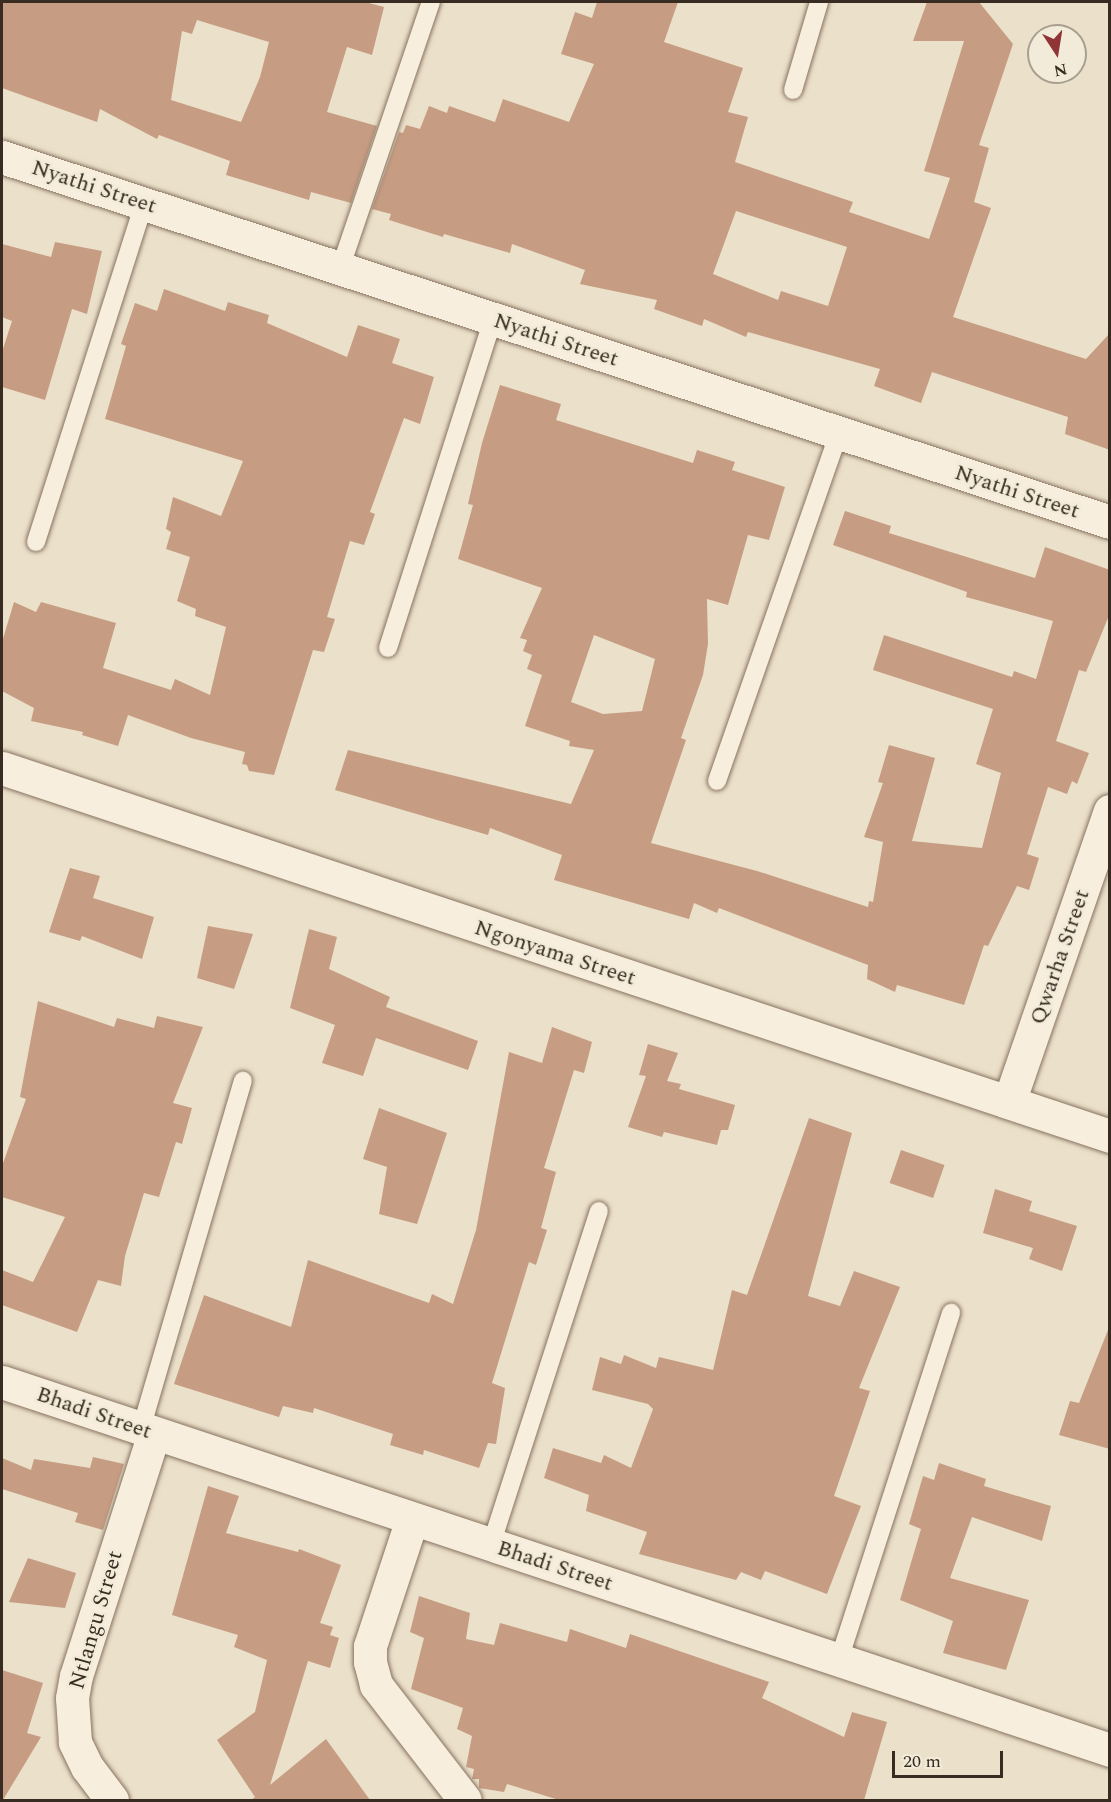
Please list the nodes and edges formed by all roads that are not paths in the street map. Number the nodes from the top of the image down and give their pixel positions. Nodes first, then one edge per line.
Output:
1 (431, 2) edge
2 (819, 2) edge
3 (793, 90) dead end
4 (2, 157) edge
5 (144, 204) junction
6 (340, 269) junction
7 (493, 319) junction
8 (839, 433) junction
9 (1110, 522) edge
10 (36, 542) dead end
11 (388, 648) dead end
12 (2, 768) edge
13 (717, 781) dead end
14 (1110, 811) edge
15 (243, 1081) dead end
16 (1009, 1102) junction
17 (1110, 1136) edge
18 (598, 1211) dead end
19 (951, 1313) dead end
20 (2, 1382) edge
21 (148, 1431) junction
22 (412, 1519) junction
23 (491, 1545) junction
24 (838, 1660) junction
25 (1110, 1750) edge
26 (112, 1800) edge
27 (465, 1800) edge

1 - 6 lane
2 - 3 lane
4 - 5 street, Nyathi Street
5 - 6 street, Nyathi Street
5 - 10 lane
6 - 7 street, Nyathi Street
7 - 8 street, Nyathi Street
7 - 11 lane
8 - 9 street, Nyathi Street
8 - 13 lane
12 - 16 street, Ngonyama Street
14 - 16 street, Qwarha Street
15 - 21 lane
16 - 17 street, Ngonyama Street
18 - 23 lane
19 - 24 lane
20 - 21 street, Bhadi Street
21 - 22 street, Bhadi Street
21 - 26 street, Ntlangu Street
22 - 23 street, Bhadi Street
22 - 27 street
23 - 24 street, Bhadi Street
24 - 25 street, Bhadi Street

